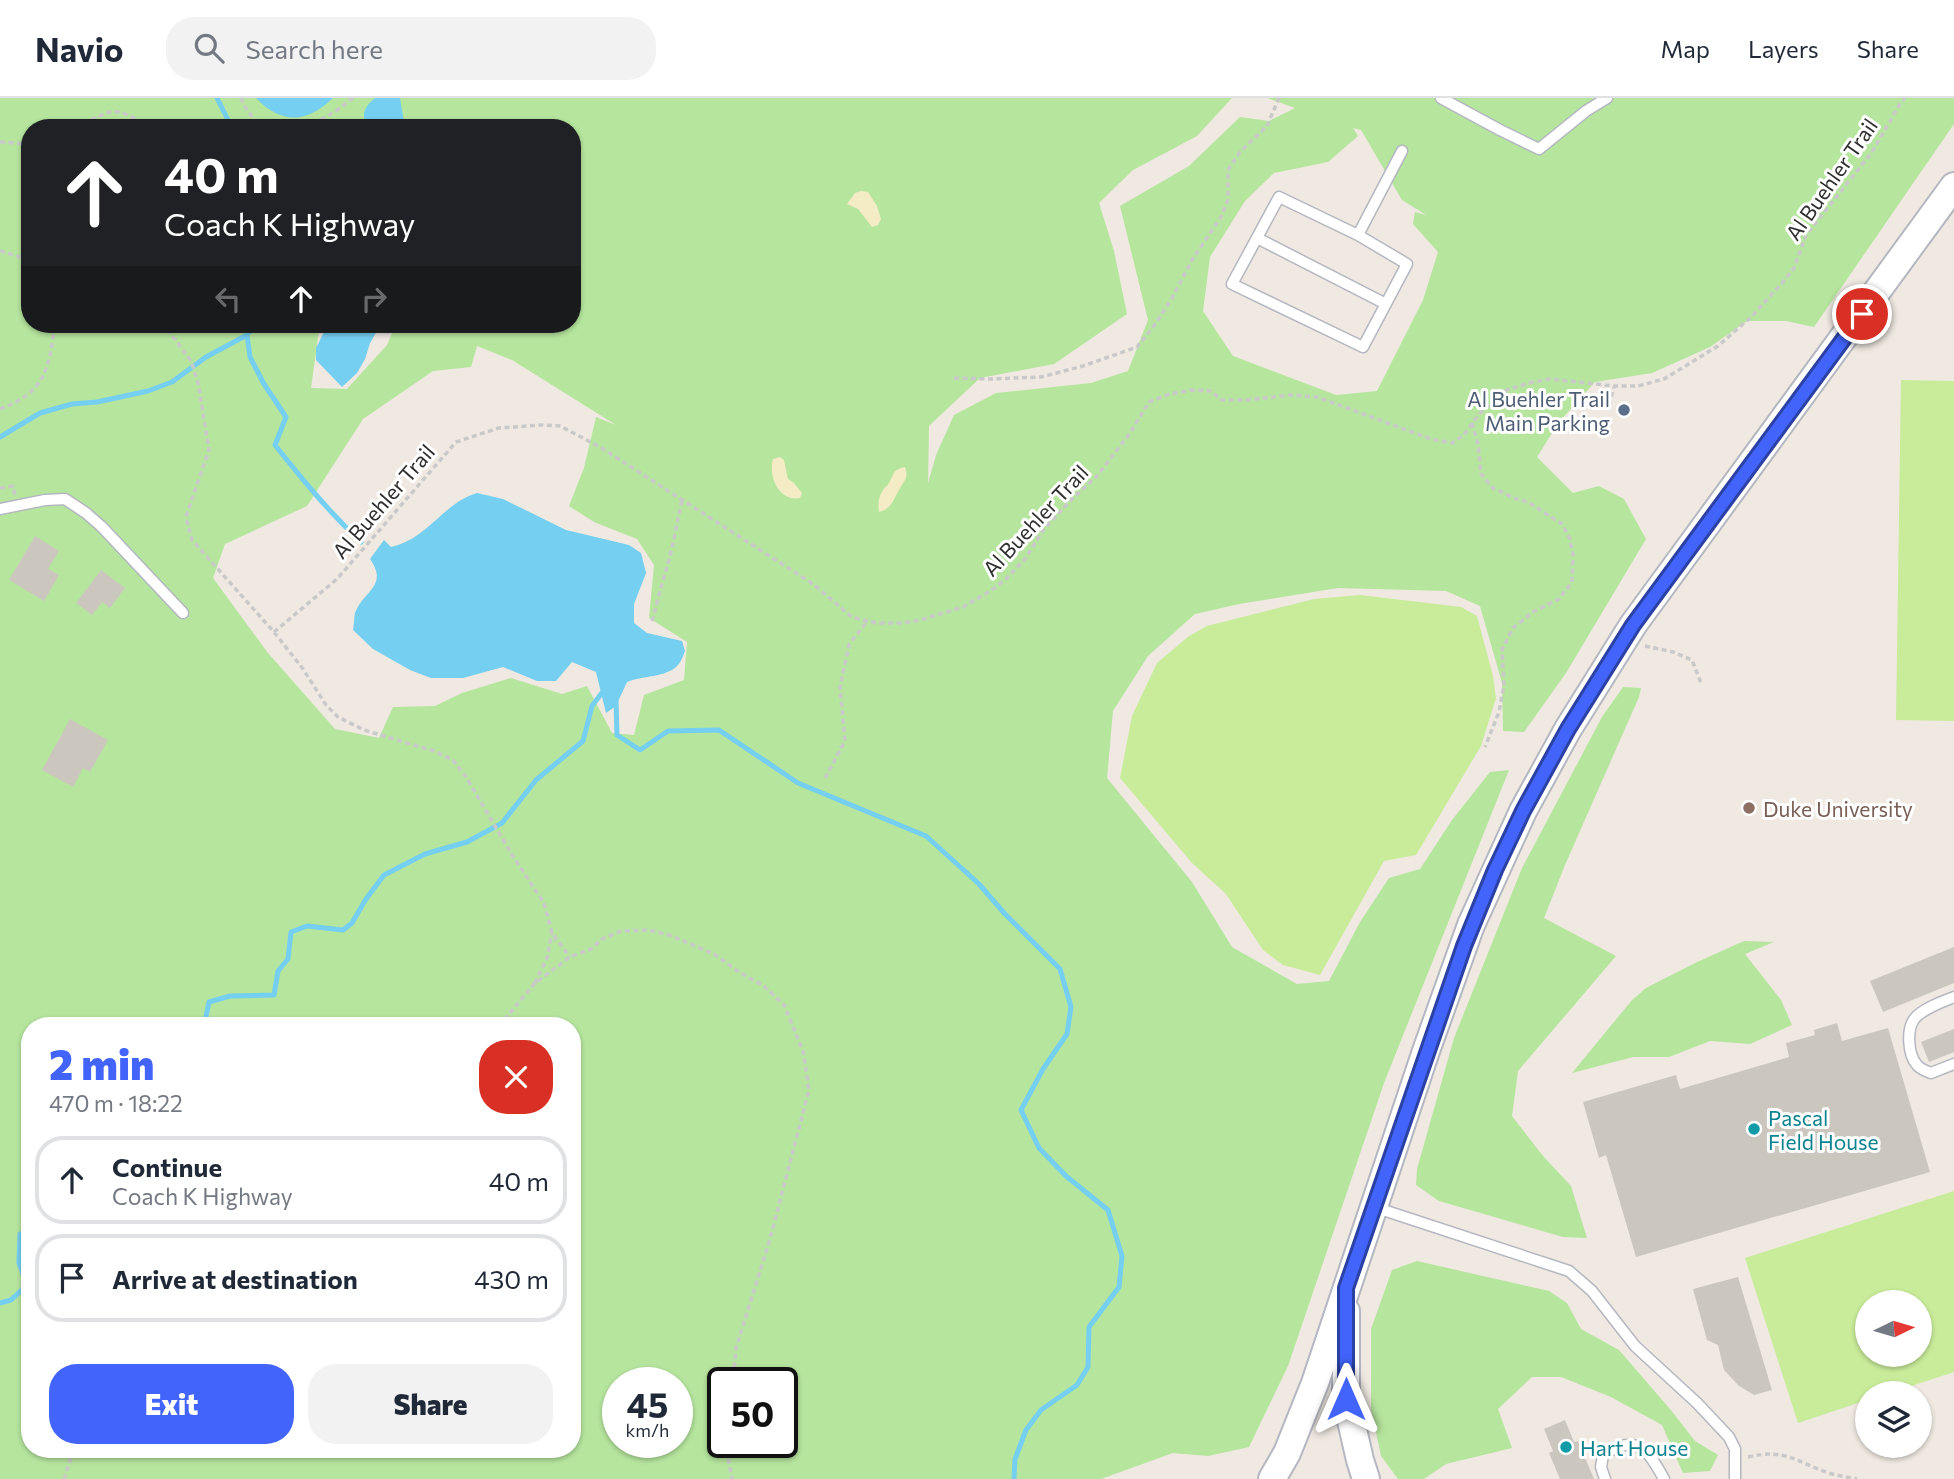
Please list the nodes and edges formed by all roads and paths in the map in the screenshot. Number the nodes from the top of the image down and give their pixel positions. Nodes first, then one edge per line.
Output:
1 (241, 98) edge
2 (353, 98) edge
3 (1279, 98) edge
4 (1441, 98) edge
5 (1607, 98) edge
6 (1905, 98) edge
7 (91, 119) edge
8 (135, 119) edge
9 (255, 119) edge
10 (322, 119) edge
11 (0, 142) edge
12 (21, 143) edge
13 (1402, 151) dead end
14 (1954, 186) edge
15 (1358, 235) junction
16 (1257, 238) junction
17 (0, 251) edge
18 (21, 257) edge
19 (1386, 304) junction
20 (54, 333) edge
21 (170, 333) edge
22 (954, 378) dead end
23 (1614, 386) junction
24 (1609, 405) dead end
25 (0, 409) edge
26 (1472, 423) junction
27 (682, 499) junction
28 (0, 509) edge
29 (183, 613) dead end
30 (652, 621) dead end
31 (867, 621) junction
32 (274, 632) junction
33 (1623, 640) junction
34 (1701, 683) dead end
35 (1485, 747) dead end
36 (825, 778) dead end
37 (552, 933) junction
38 (570, 957) junction
39 (534, 984) junction
40 (1954, 997) edge
41 (506, 1017) edge
42 (1954, 1064) edge
43 (1374, 1207) junction
44 (1346, 1288) junction
45 (734, 1367) edge
46 (71, 1458) edge
47 (728, 1458) edge
48 (1735, 1461) junction
49 (1661, 1475) edge
50 (64, 1479) edge
51 (732, 1479) edge
52 (1272, 1479) edge
53 (1366, 1479) edge
54 (1605, 1479) edge
55 (1651, 1479) edge
56 (1735, 1479) edge
57 (1857, 1479) edge

1 - 9 path
2 - 10 path
3 - 22 path
4 - 5 lane
6 - 23 path, Al Buehler Trail
7 - 8 path
11 - 12 path
13 - 15 lane
14 - 33 main road
15 - 16 lane
15 - 19 lane
16 - 19 lane
16 - 19 lane
17 - 18 path
20 - 25 path
21 - 32 path
23 - 24 path
23 - 26 path, Al Buehler Trail
26 - 31 path, Al Buehler Trail
26 - 35 path
27 - 30 path
27 - 31 path, Al Buehler Trail
27 - 32 path, Al Buehler Trail
28 - 29 lane
31 - 36 path
32 - 37 path
33 - 34 path
33 - 43 main road
37 - 38 path
37 - 39 path
38 - 39 path
38 - 45 path
39 - 41 path
40 - 42 lane
43 - 44 main road
43 - 48 lane
44 - 52 main road
44 - 53 main road
46 - 50 path
47 - 51 path
48 - 56 lane
48 - 57 path
49 - 54 lane
49 - 55 lane

